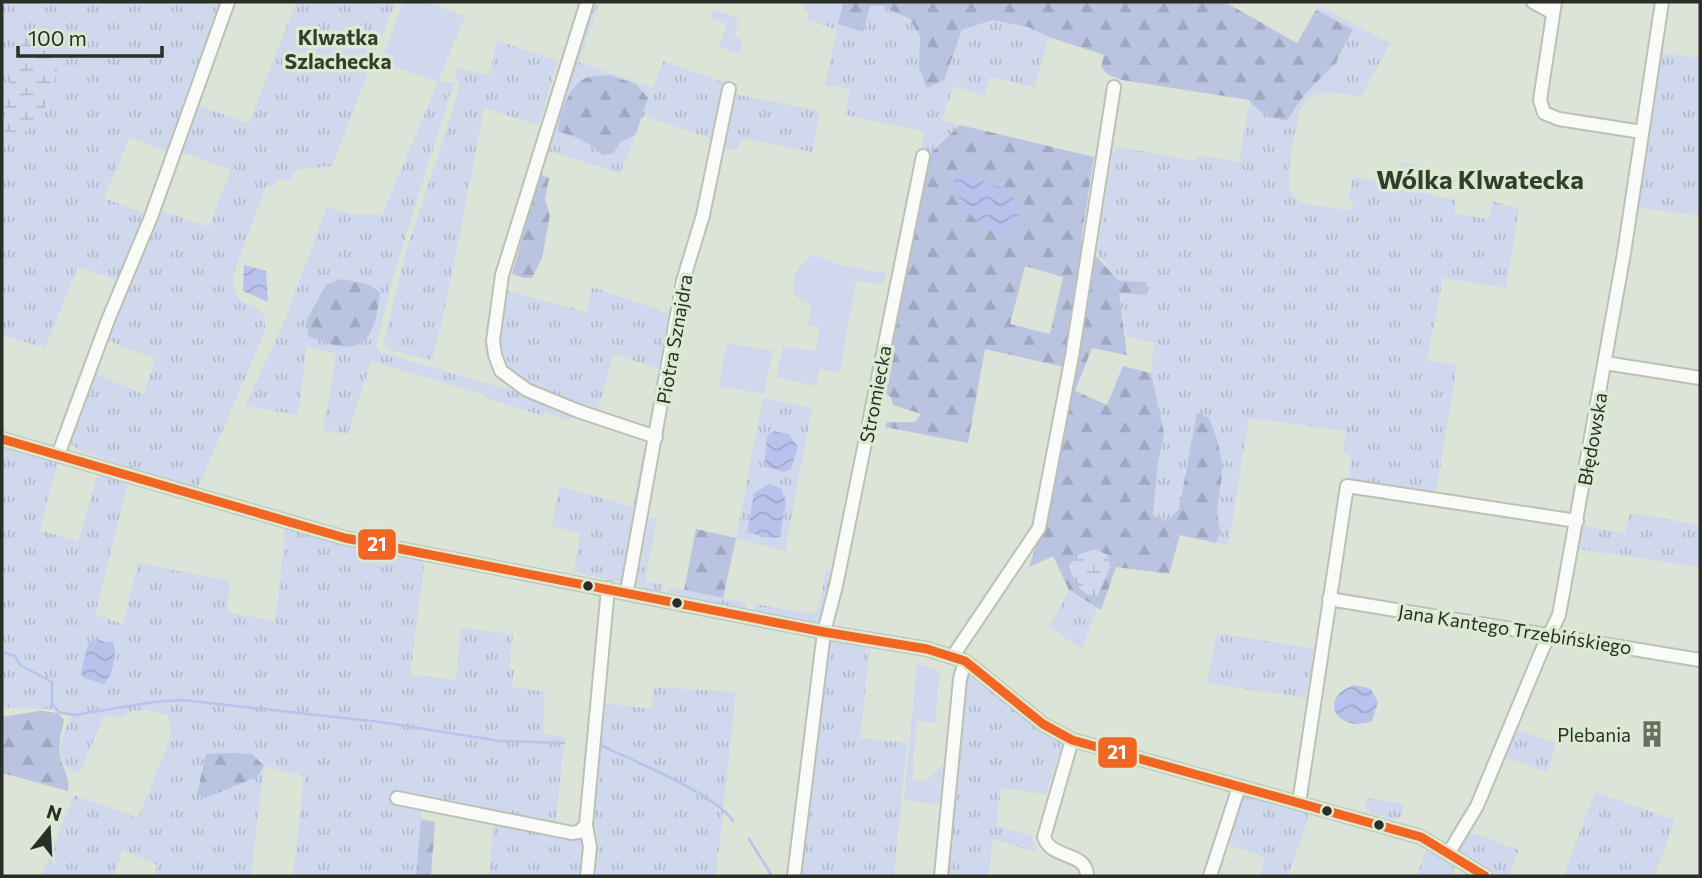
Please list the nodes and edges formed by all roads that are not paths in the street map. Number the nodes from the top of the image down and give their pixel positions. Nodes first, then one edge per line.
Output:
1 (228, 2) edge
2 (587, 2) edge
3 (1533, 2) edge
4 (1662, 2) edge
5 (1554, 8) edge
6 (1114, 87) dead end
7 (729, 89) dead end
8 (1642, 132) junction
9 (923, 156) dead end
10 (1605, 363) junction
11 (1700, 378) edge
12 (656, 437) junction
13 (2, 439) edge
14 (58, 455) junction
15 (1577, 521) junction
16 (608, 588) junction
17 (627, 592) junction
18 (1329, 599) junction
19 (824, 632) junction
20 (1549, 636) junction
21 (959, 659) junction
22 (1700, 660) edge
23 (1072, 740) junction
24 (1239, 786) junction
25 (397, 798) dead end
26 (1299, 803) junction
27 (586, 825) junction
28 (1448, 853) junction
29 (587, 876) edge
30 (794, 876) edge
31 (941, 876) edge
32 (1087, 876) edge
33 (1210, 876) edge
34 (1485, 876) edge

1 - 14 street
2 - 12 street
3 - 5 street
4 - 8 street, Błędowska
5 - 8 street
6 - 21 street
7 - 12 street, Piotra Sznajdra
8 - 10 street, Błędowska
9 - 19 street, Stromiecka
10 - 11 street
10 - 15 street, Błędowska
12 - 17 street, Piotra Sznajdra
13 - 14 street
14 - 16 street
15 - 18 street
15 - 20 street, Błędowska
16 - 17 street
16 - 27 street
17 - 19 street
18 - 20 street, Jana Kantego Trzebińskiego
18 - 26 street
19 - 21 street
19 - 30 street, Stromiecka
20 - 22 street, Jana Kantego Trzebińskiego
20 - 28 street, Błędowska
21 - 23 street
21 - 31 street
23 - 24 street
23 - 32 street
24 - 26 street
24 - 33 street
25 - 27 street
26 - 28 street
27 - 29 street
28 - 34 street

